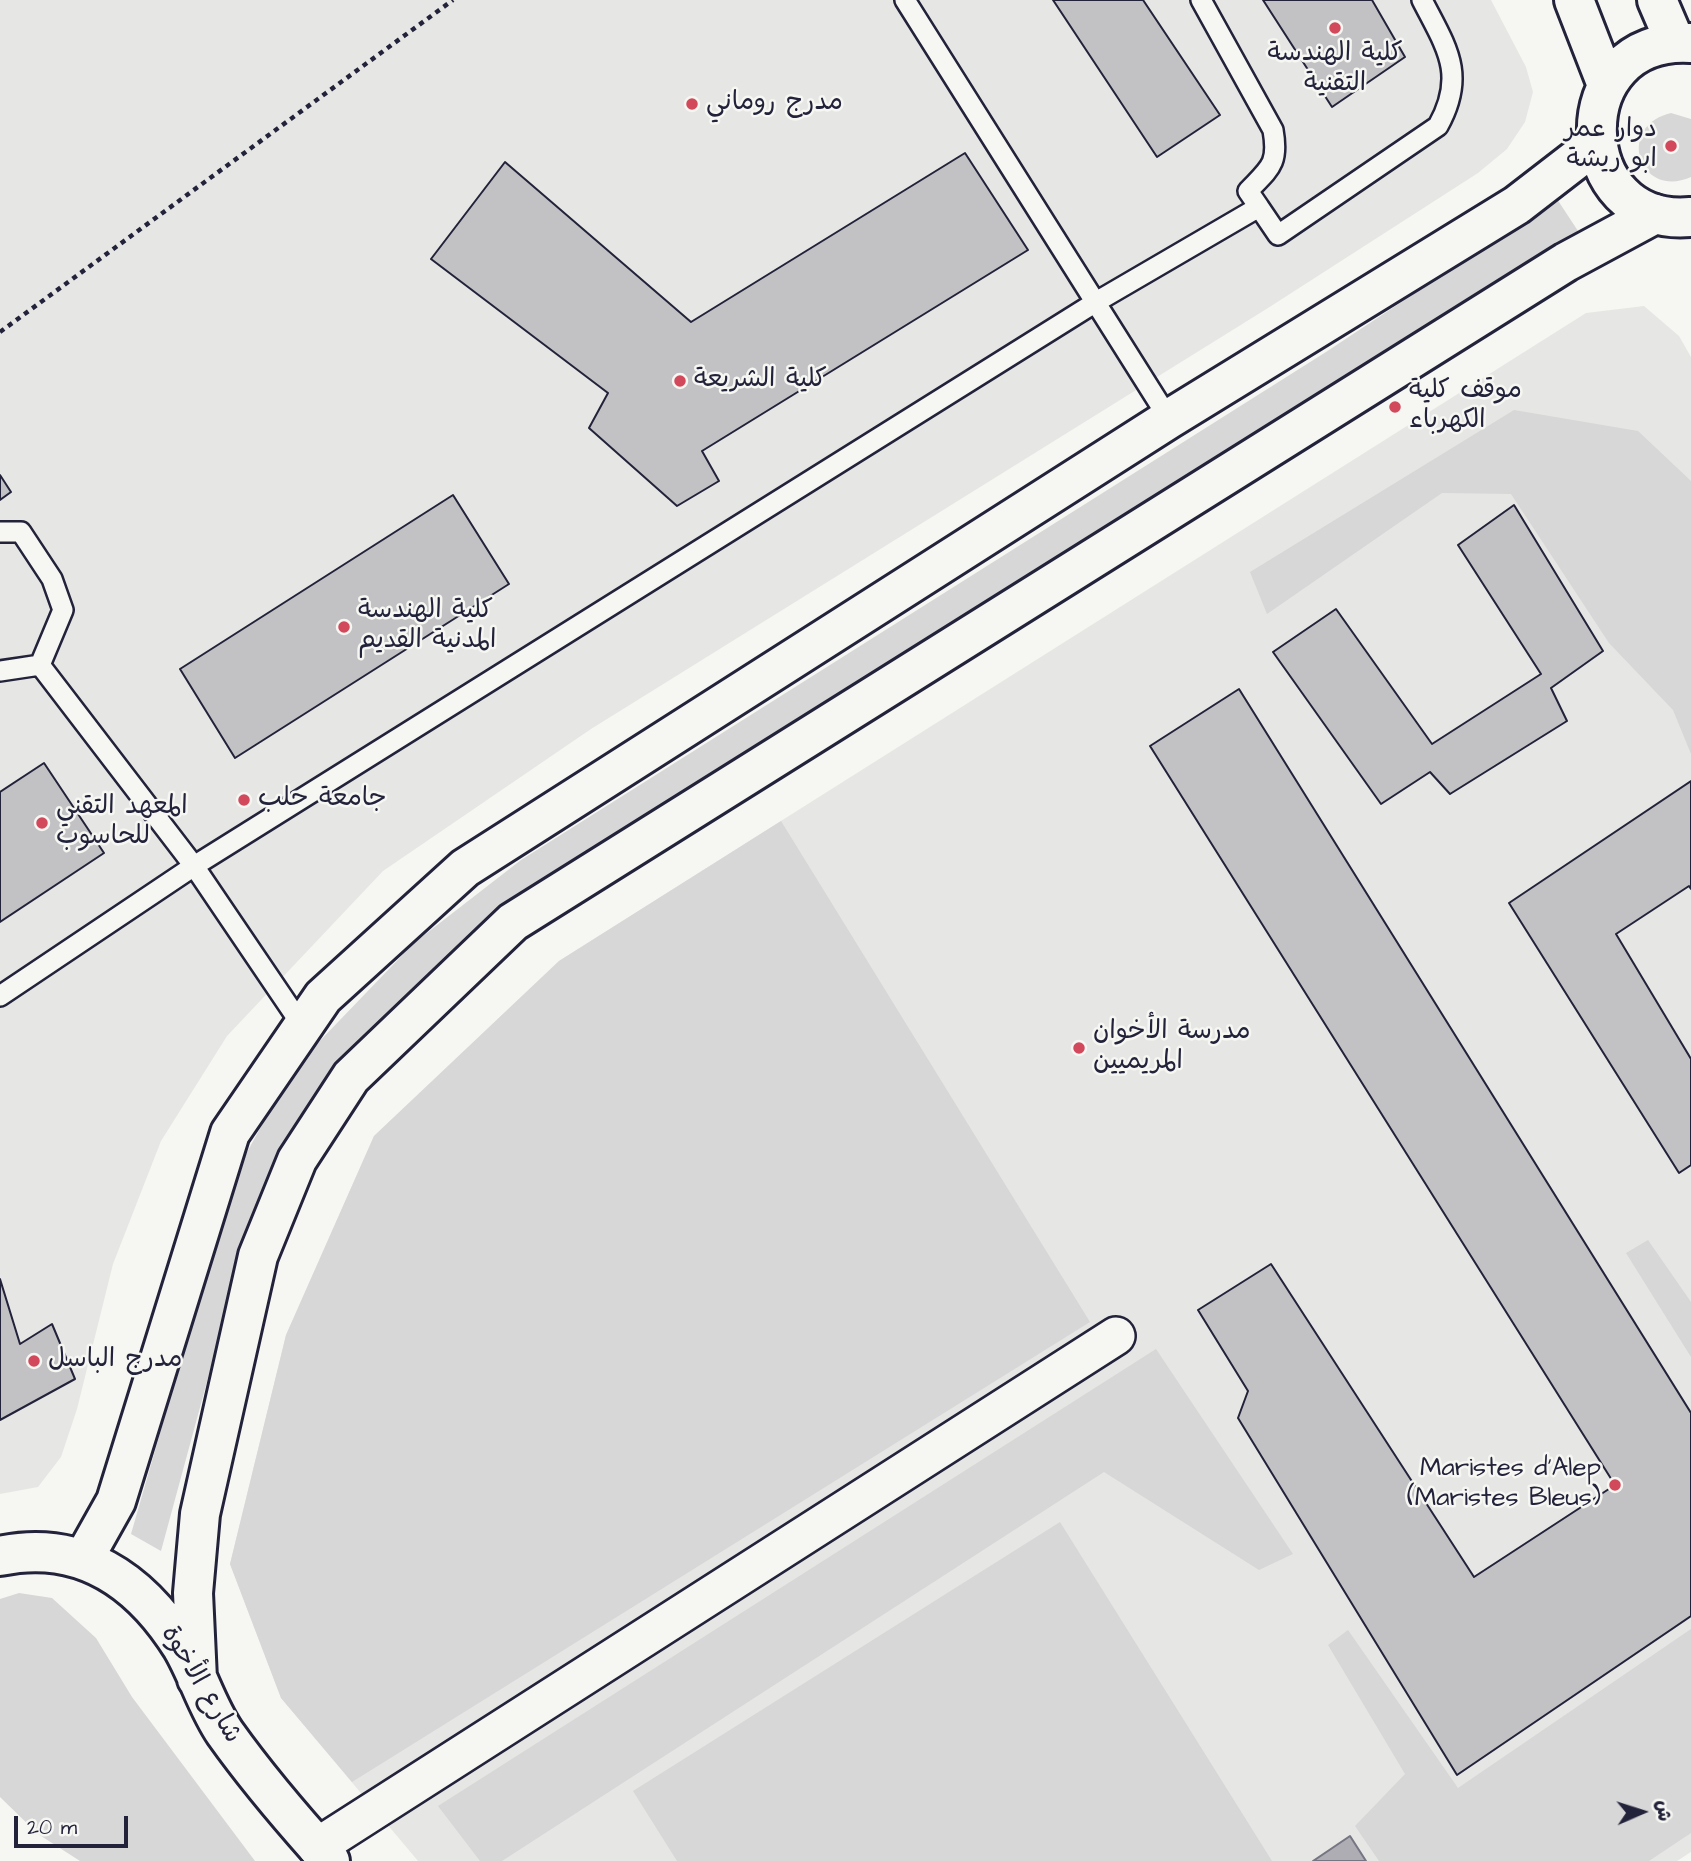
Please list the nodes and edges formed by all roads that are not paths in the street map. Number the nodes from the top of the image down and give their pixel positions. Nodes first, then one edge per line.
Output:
1 (905, 0) edge
2 (1201, 0) edge
3 (1422, 0) edge
4 (1574, 0) edge
5 (1657, 0) edge
6 (1683, 43) edge
7 (1607, 85) junction
8 (1596, 145) junction
9 (1259, 207) junction
10 (1681, 218) edge
11 (1096, 302) junction
12 (1169, 419) junction
13 (0, 532) edge
14 (40, 665) junction
15 (0, 671) edge
16 (194, 866) junction
17 (0, 996) edge
18 (303, 1027) junction
19 (1116, 1336) dead end
20 (0, 1556) edge
21 (84, 1558) junction
22 (197, 1679) junction
23 (324, 1854) edge

1 - 11 lane
2 - 9 lane
3 - 9 lane
4 - 7 main road
5 - 6 main road
6 - 7 main road
7 - 8 main road
8 - 10 main road
8 - 12 main road
9 - 11 lane
10 - 22 main road
11 - 12 lane
11 - 16 lane
12 - 18 main road
13 - 14 lane
14 - 15 lane
14 - 16 lane
16 - 17 lane
16 - 18 lane
18 - 21 main road
19 - 23 street
20 - 21 main road, شارع الأخوة
21 - 22 main road, شارع الأخوة
22 - 23 main road, شارع الأخوة

